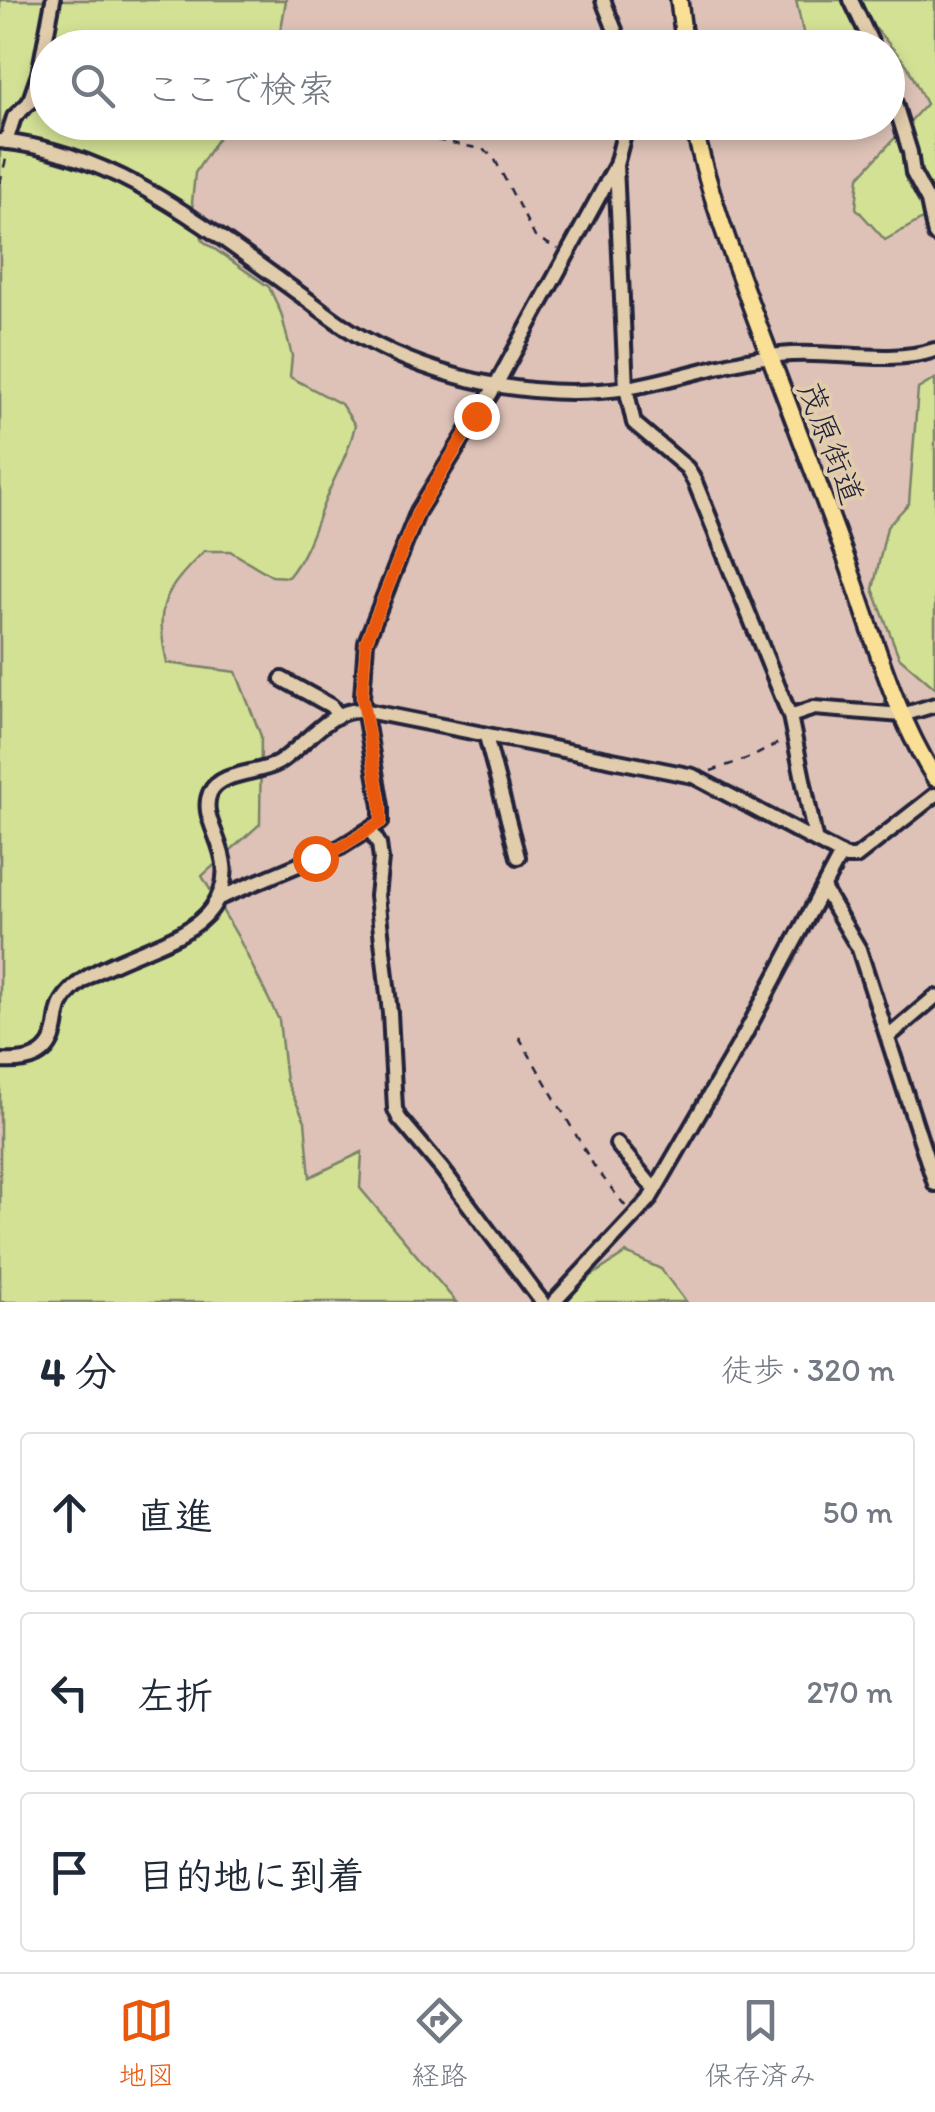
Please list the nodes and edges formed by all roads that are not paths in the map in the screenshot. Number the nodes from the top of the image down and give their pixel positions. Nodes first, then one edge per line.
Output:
1 (52, 0) edge
2 (603, 0) edge
3 (679, 0) edge
4 (851, 0) edge
5 (46, 30) edge
6 (615, 30) edge
7 (683, 30) edge
8 (865, 30) edge
9 (30, 101) edge
10 (622, 140) edge
11 (697, 140) edge
12 (905, 140) edge
13 (3, 142) edge
14 (616, 166) junction
15 (935, 235) edge
16 (935, 350) edge
17 (768, 358) junction
18 (496, 385) junction
19 (626, 388) junction
20 (282, 680) dead end
21 (935, 704) edge
22 (367, 711) junction
23 (338, 714) junction
24 (902, 715) junction
25 (790, 716) junction
26 (486, 736) junction
27 (935, 778) edge
28 (935, 795) edge
29 (371, 831) junction
30 (815, 838) junction
31 (842, 854) junction
32 (518, 857) dead end
33 (823, 888) junction
34 (219, 898) junction
35 (935, 997) edge
36 (888, 1037) junction
37 (0, 1061) edge
38 (617, 1144) dead end
39 (935, 1184) edge
40 (655, 1190) junction
41 (542, 1302) edge
42 (554, 1302) edge

1 - 5 street
2 - 6 street
3 - 7 main road
4 - 8 street
9 - 13 street
10 - 14 street
11 - 17 main road, 茂原街道
12 - 15 street
13 - 18 street
14 - 18 street
14 - 19 street
16 - 17 street
17 - 19 street
17 - 24 main road, 茂原街道
18 - 19 street
18 - 22 street
19 - 25 street
20 - 23 street
21 - 24 street
22 - 23 street
22 - 26 street
22 - 29 street
23 - 34 street
24 - 25 street
24 - 27 main road, 茂原街道
25 - 30 street
26 - 30 street
26 - 32 street
28 - 31 street
29 - 34 street
29 - 41 street
30 - 31 street
31 - 33 street
33 - 36 street
33 - 40 street
34 - 37 street
35 - 36 street
36 - 39 street
38 - 40 street
40 - 42 street

